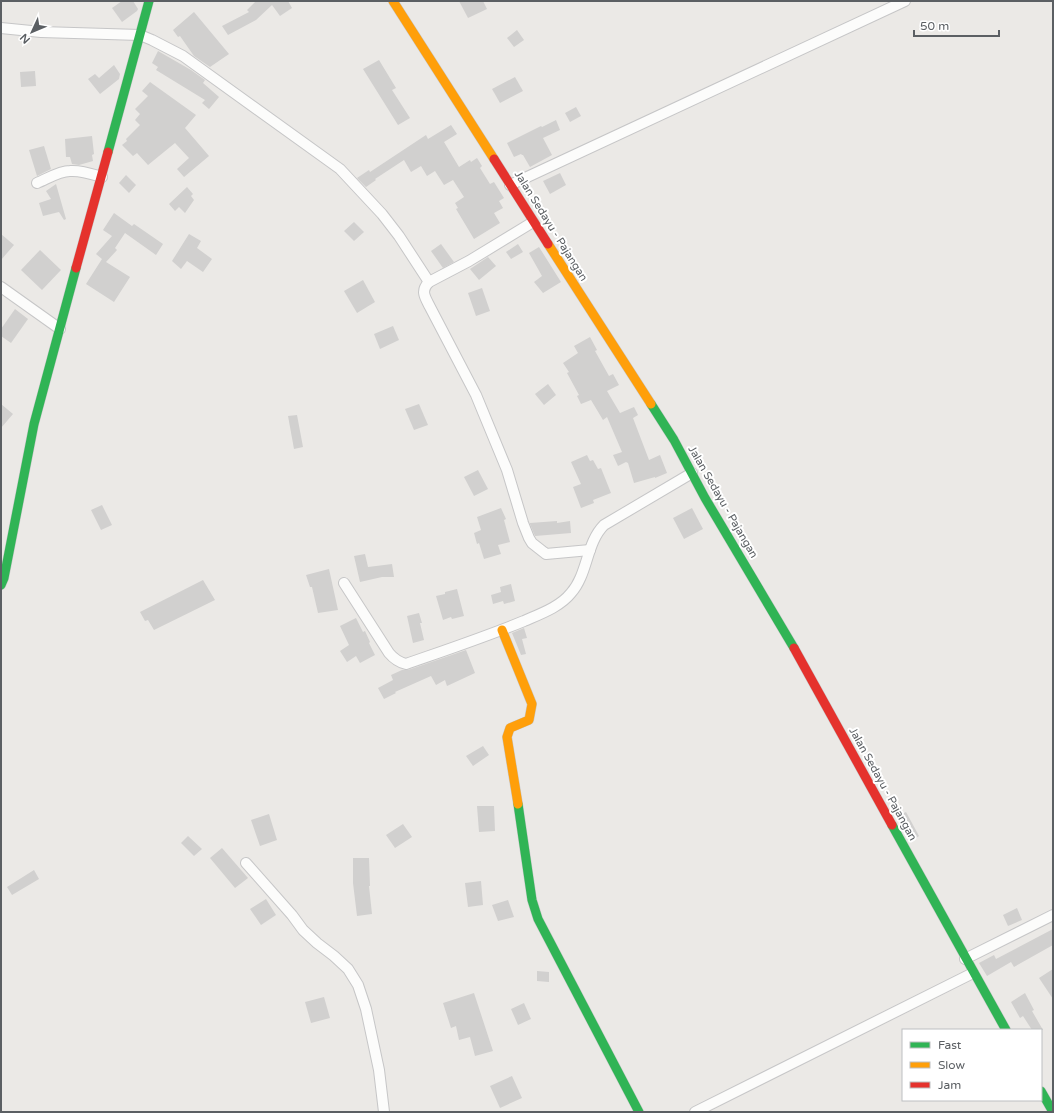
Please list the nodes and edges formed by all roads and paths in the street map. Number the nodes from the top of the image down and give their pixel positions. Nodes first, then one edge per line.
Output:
1 (150, 1) edge
2 (393, 1) edge
3 (905, 1) edge
4 (1, 28) edge
5 (140, 36) junction
6 (102, 176) junction
7 (37, 183) dead end
8 (510, 185) junction
9 (533, 222) junction
10 (429, 282) junction
11 (1, 287) edge
12 (60, 329) junction
13 (692, 473) junction
14 (590, 550) junction
15 (344, 583) dead end
16 (1, 585) edge
17 (502, 630) junction
18 (246, 863) dead end
19 (1053, 915) edge
20 (965, 959) junction
21 (973, 973) junction
22 (1005, 1029) edge
23 (1042, 1094) edge
24 (384, 1112) edge
25 (639, 1112) edge
26 (695, 1112) edge
27 (1053, 1112) edge

1 - 5 main road
2 - 8 main road, Jalan Sedayu - Pajangan
3 - 8 street
4 - 5 street
5 - 6 main road
5 - 10 street
6 - 7 street
6 - 12 main road
8 - 9 main road, Jalan Sedayu - Pajangan
9 - 10 street
9 - 13 main road, Jalan Sedayu - Pajangan
10 - 14 street
11 - 12 street
12 - 16 main road
13 - 14 street
13 - 20 main road, Jalan Sedayu - Pajangan
14 - 17 street
15 - 17 street
17 - 25 main road
18 - 24 street
19 - 20 street
20 - 21 main road, Jalan Sedayu - Pajangan
21 - 22 main road, Jalan Sedayu - Pajangan
21 - 26 street
23 - 27 main road

